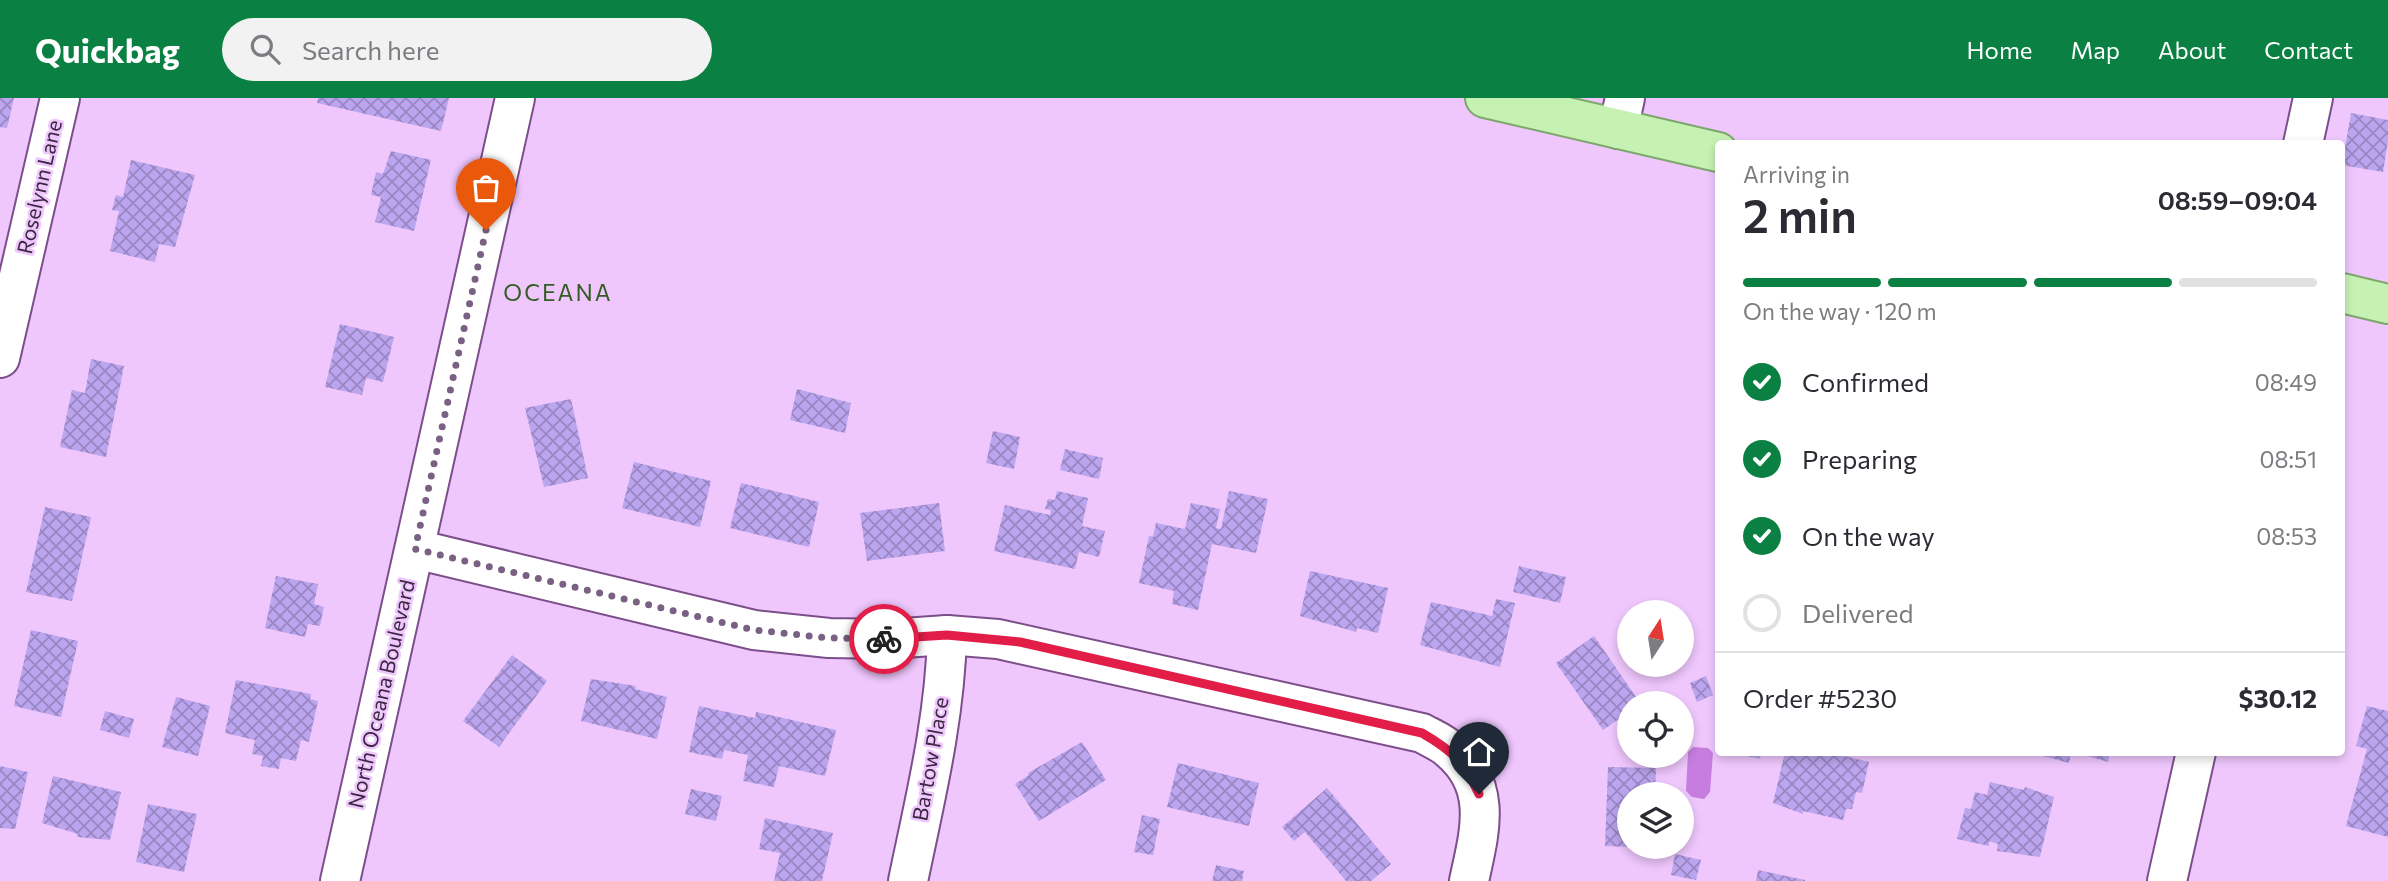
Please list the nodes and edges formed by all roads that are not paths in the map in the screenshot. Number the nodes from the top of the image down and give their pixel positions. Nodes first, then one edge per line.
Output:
1 (60, 98) edge
2 (516, 98) edge
3 (1485, 98) edge
4 (2313, 98) edge
5 (1621, 113) edge
6 (2304, 140) edge
7 (1715, 151) edge
8 (2345, 294) edge
9 (2388, 304) edge
10 (0, 358) edge
11 (415, 549) junction
12 (947, 635) junction
13 (2195, 756) edge
14 (340, 881) edge
15 (908, 881) edge
16 (1469, 881) edge
17 (2167, 881) edge

1 - 10 street, Roselynn Lane
2 - 11 street, North Oceana Boulevard
3 - 5 main road
4 - 6 street
5 - 7 main road
8 - 9 main road
11 - 12 street
11 - 14 street, North Oceana Boulevard
12 - 15 street, Bartow Place
12 - 16 street
13 - 17 street

